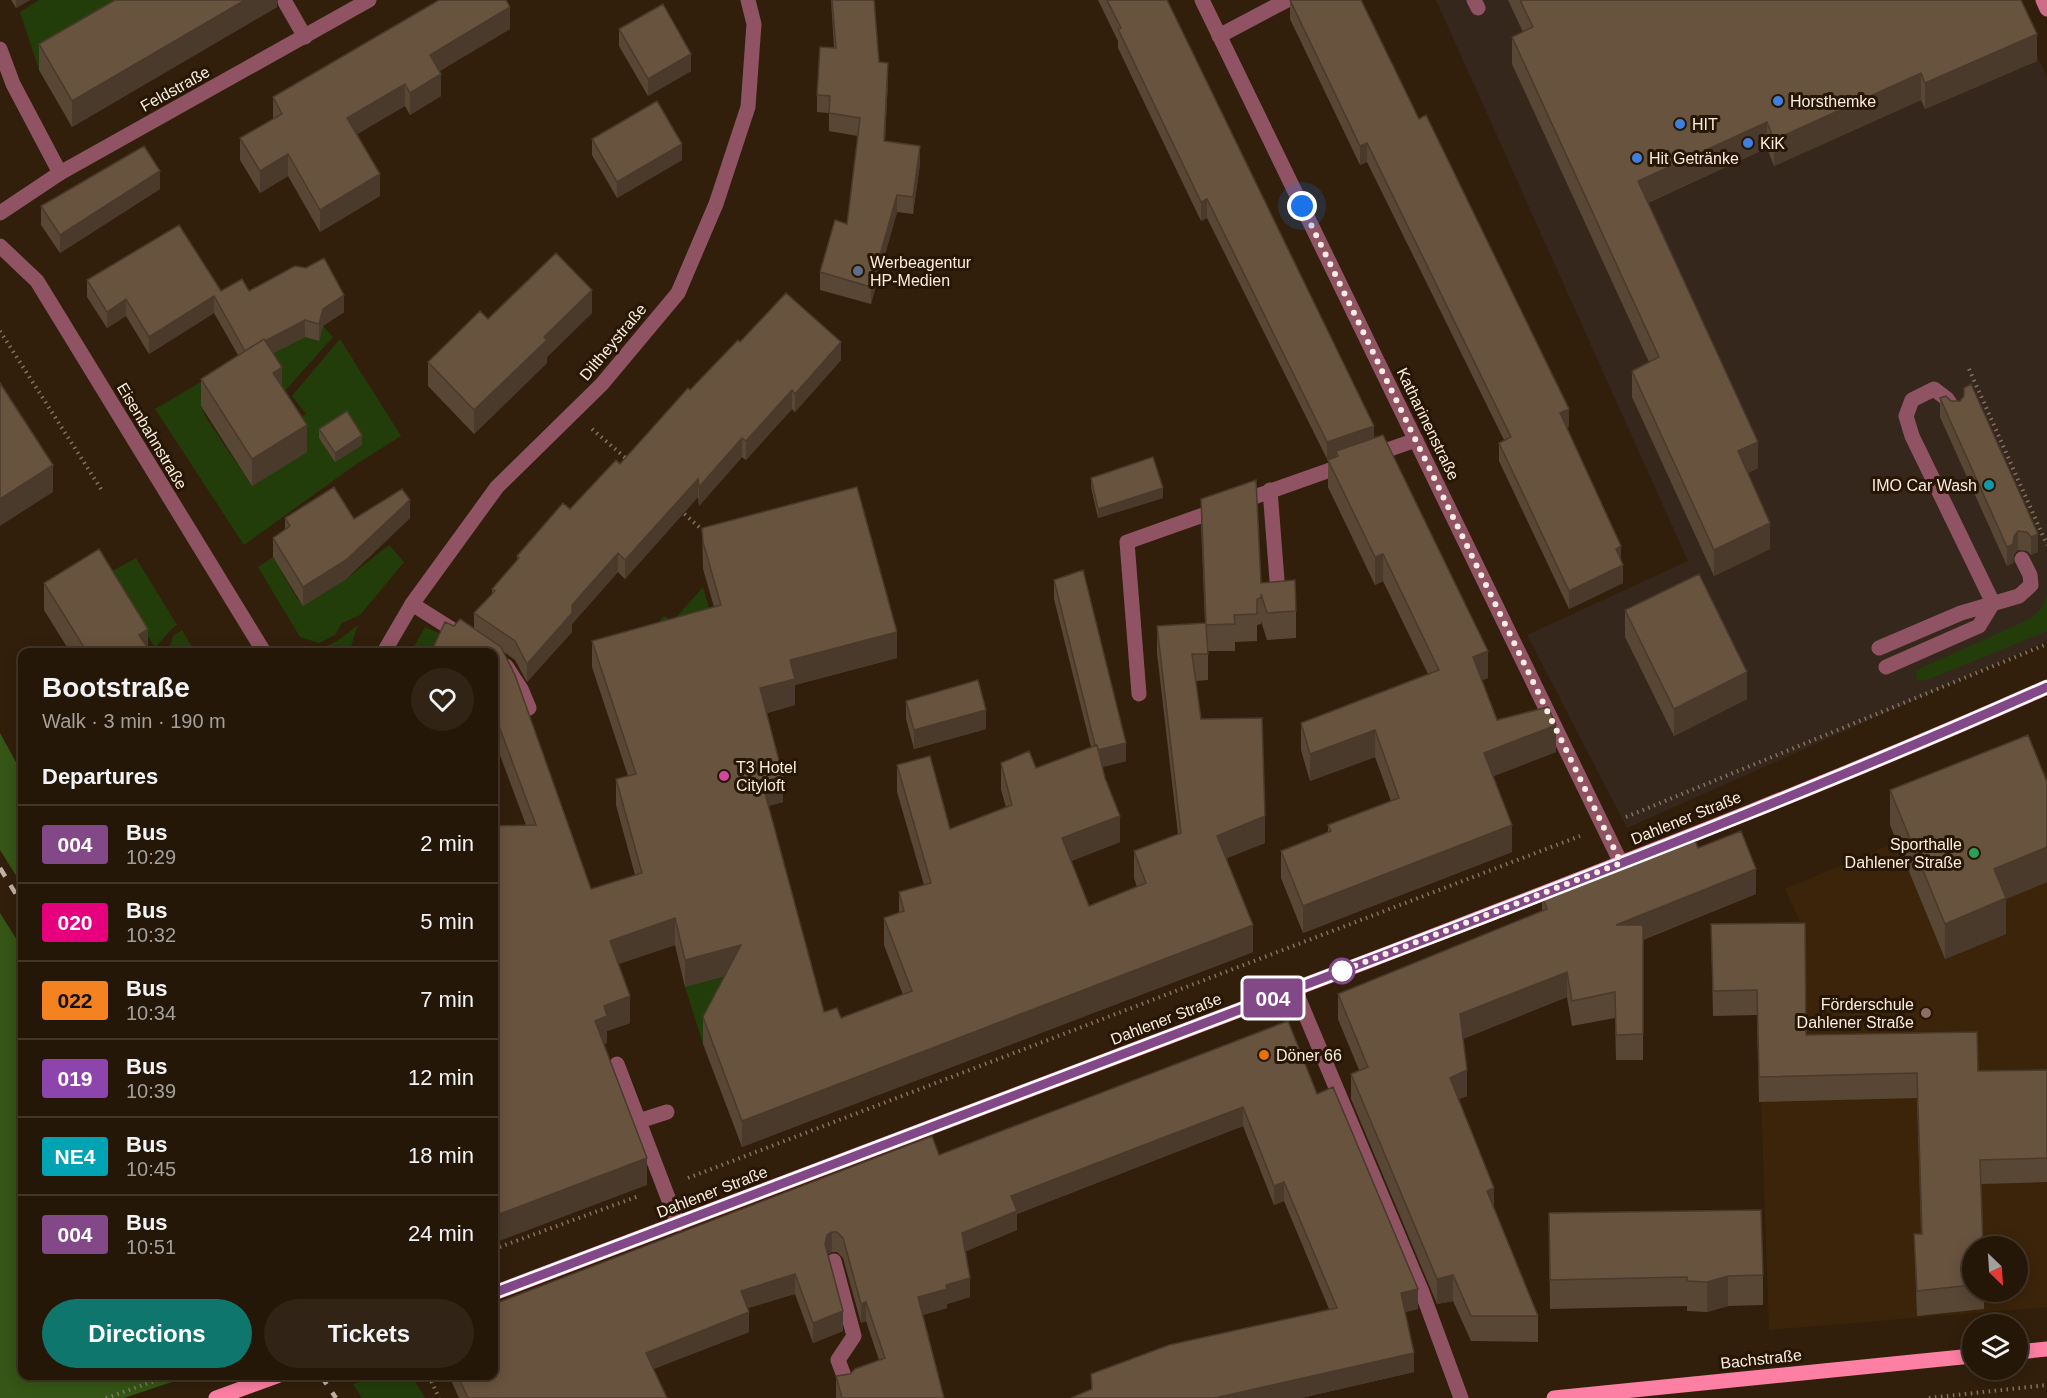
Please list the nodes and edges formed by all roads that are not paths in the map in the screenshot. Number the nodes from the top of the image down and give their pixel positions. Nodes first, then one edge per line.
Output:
1 (369, 0) edge
2 (748, 0) edge
3 (1202, 0) edge
4 (1287, 0) edge
5 (2043, 0) edge
6 (285, 2) dead end
7 (2047, 9) edge
8 (1219, 36) junction
9 (305, 37) junction
10 (0, 49) edge
11 (60, 173) junction
12 (0, 213) edge
13 (0, 246) edge
14 (1955, 411) edge
15 (1416, 441) junction
16 (1270, 490) junction
17 (2022, 559) dead end
18 (1278, 593) edge
19 (1993, 603) junction
20 (412, 604) junction
21 (262, 648) edge
22 (386, 648) edge
23 (482, 648) edge
24 (1879, 648) dead end
25 (498, 659) edge
26 (1886, 667) dead end
27 (2047, 687) edge
28 (1139, 694) dead end
29 (529, 708) edge
30 (1621, 863) junction
31 (1295, 990) junction
32 (617, 1064) dead end
33 (667, 1112) dead end
34 (639, 1121) junction
35 (678, 1224) junction
36 (834, 1261) dead end
37 (498, 1292) edge
38 (2047, 1349) edge
39 (2028, 1351) edge
40 (1962, 1357) edge
41 (266, 1380) edge
42 (847, 1384) edge
43 (216, 1398) edge
44 (1461, 1398) edge
45 (1554, 1398) edge

1 - 9 street, Feldstraße
2 - 20 street, Diltheystraße
3 - 8 street, Katharinenstraße
4 - 8 street
5 - 7 street
6 - 9 street
8 - 15 street, Katharinenstraße
9 - 11 street, Feldstraße
10 - 11 street
11 - 12 street, Feldstraße
13 - 21 street, Eisenbahnstraße
14 - 19 street
15 - 16 street
15 - 30 street, Katharinenstraße
16 - 18 street
16 - 28 street
17 - 19 street
19 - 24 street
19 - 26 street
20 - 22 street, Diltheystraße
20 - 23 street
25 - 29 street
27 - 30 main road, Dahlener Straße
30 - 31 main road, Dahlener Straße
31 - 35 main road, Dahlener Straße
31 - 44 street
32 - 34 street
33 - 34 street
34 - 35 street
35 - 37 main road, Dahlener Straße
36 - 42 street
38 - 39 main road
40 - 45 main road, Bachstraße
41 - 43 main road

